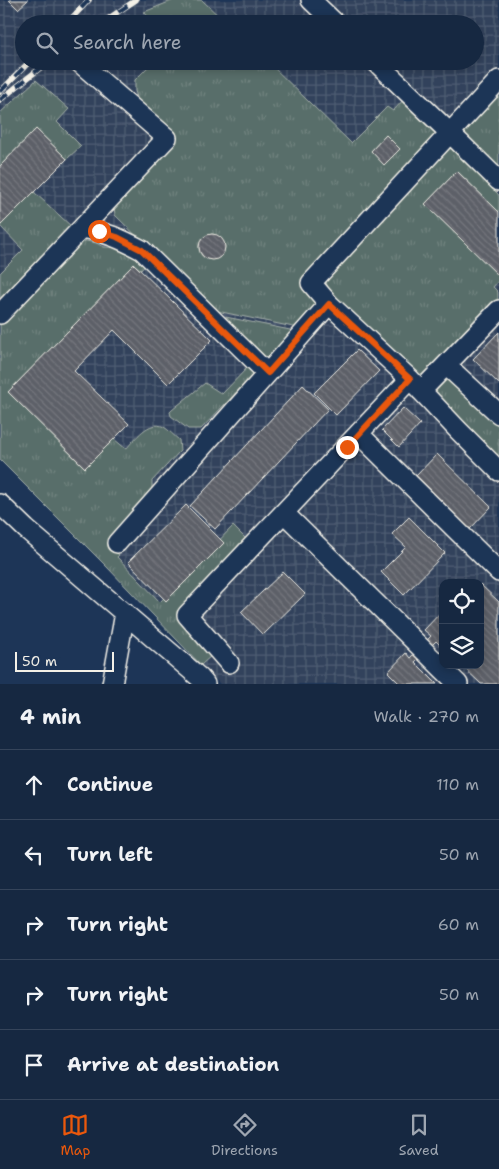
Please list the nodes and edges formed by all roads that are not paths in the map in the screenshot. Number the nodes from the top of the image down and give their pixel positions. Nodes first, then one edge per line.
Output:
1 (311, 0) edge
2 (327, 15) edge
3 (88, 70) edge
4 (384, 70) edge
5 (499, 80) edge
6 (450, 133) junction
7 (499, 181) edge
8 (82, 228) junction
9 (329, 304) junction
10 (499, 310) edge
11 (0, 314) edge
12 (446, 365) junction
13 (268, 373) junction
14 (415, 385) junction
15 (499, 414) edge
16 (359, 434) junction
17 (499, 471) edge
18 (0, 504) edge
19 (284, 513) junction
20 (0, 523) edge
21 (26, 529) junction
22 (117, 543) dead end
23 (499, 572) edge
24 (125, 614) junction
25 (229, 663) dead end
26 (112, 684) edge
27 (205, 684) edge
28 (458, 684) edge

1 - 2 lane
3 - 8 lane
4 - 6 lane
5 - 6 lane
6 - 7 lane
6 - 9 lane
8 - 11 lane
8 - 13 lane
9 - 13 lane
9 - 14 lane
10 - 12 lane
12 - 14 lane
12 - 15 lane
13 - 22 lane
14 - 16 lane
14 - 17 lane
16 - 19 lane
16 - 23 lane
18 - 21 lane
19 - 25 lane
19 - 28 lane
20 - 21 lane
21 - 24 lane
24 - 26 lane
24 - 27 lane

